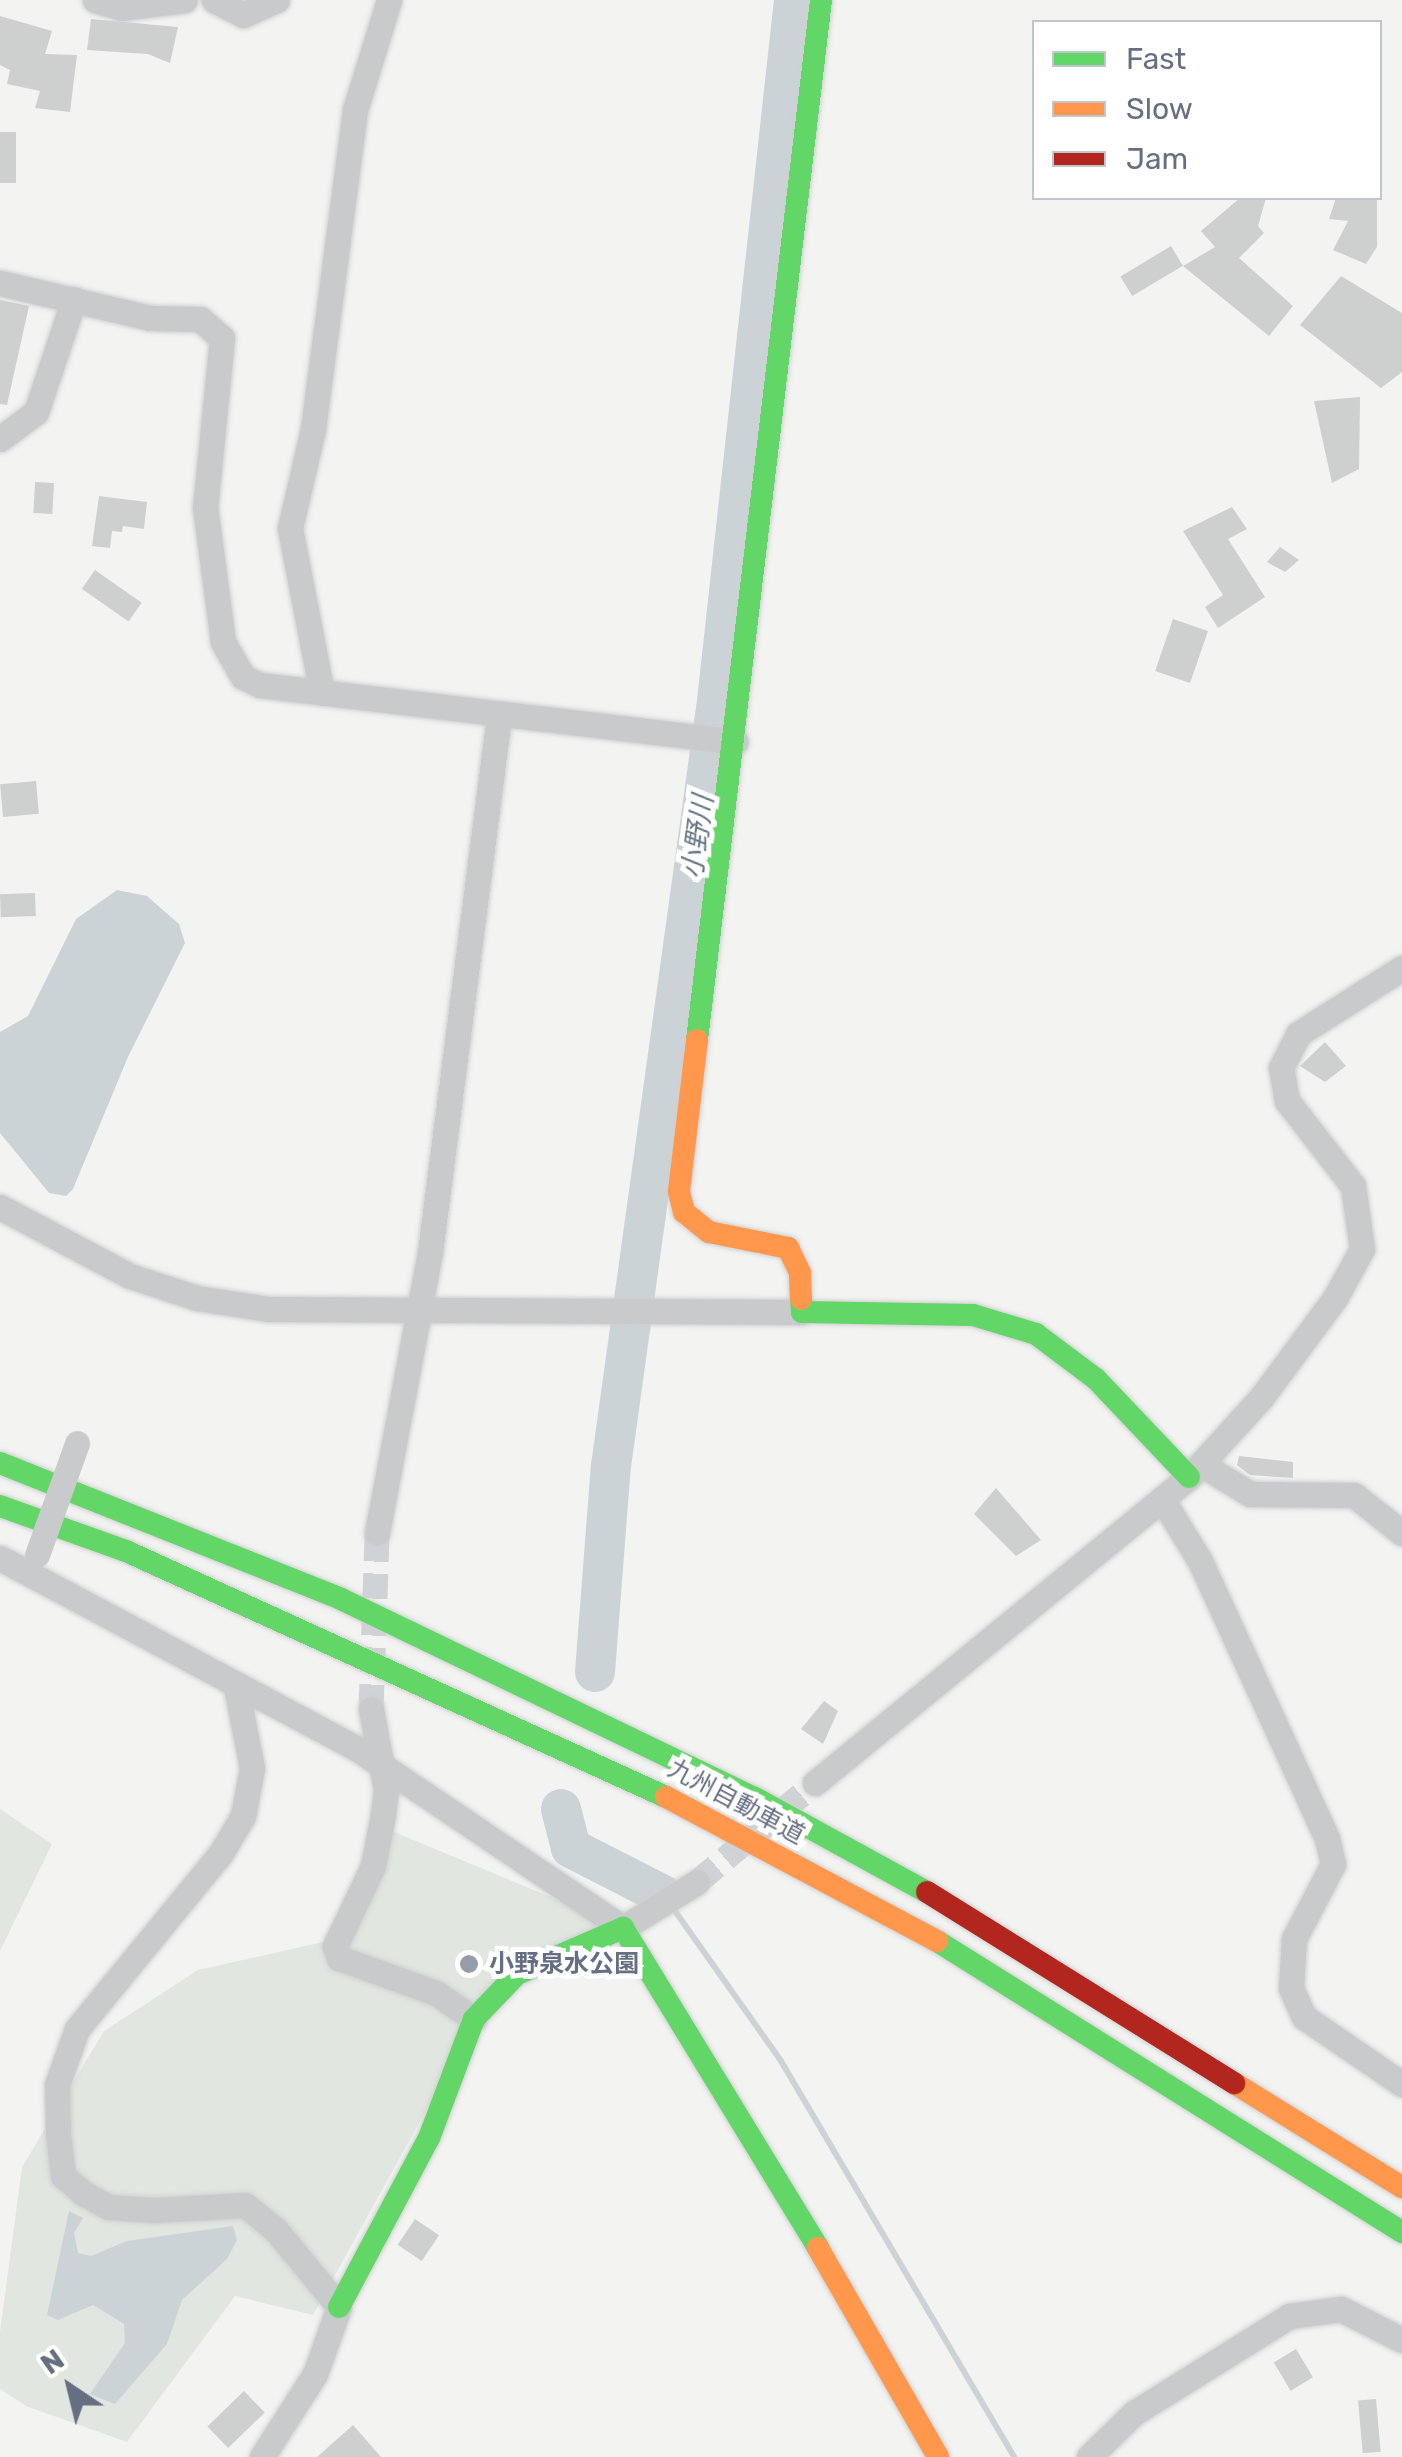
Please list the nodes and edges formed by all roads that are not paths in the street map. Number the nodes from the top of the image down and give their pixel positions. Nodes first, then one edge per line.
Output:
1 (96, 0) edge
2 (185, 0) edge
3 (214, 0) edge
4 (277, 0) edge
5 (389, 0) edge
6 (821, 0) edge
7 (0, 283) edge
8 (74, 299) junction
9 (0, 440) edge
10 (322, 693) junction
11 (500, 716) junction
12 (729, 741) junction
13 (1402, 968) edge
14 (0, 1207) edge
15 (802, 1312) junction
16 (419, 1313) junction
17 (77, 1443) dead end
18 (0, 1463) edge
19 (1194, 1471) junction
20 (1162, 1499) junction
21 (0, 1506) edge
22 (376, 1532) tunnel mouth
23 (1402, 1534) edge
24 (0, 1558) edge
25 (35, 1562) junction
26 (236, 1686) junction
27 (371, 1709) tunnel mouth
28 (381, 1764) junction
29 (815, 1782) tunnel mouth
30 (697, 1882) tunnel mouth
31 (634, 1922) junction
32 (474, 2019) junction
33 (1402, 2084) edge
34 (1402, 2186) edge
35 (1402, 2232) edge
36 (339, 2308) junction
37 (1402, 2340) edge
38 (262, 2457) edge
39 (938, 2457) edge
40 (1089, 2457) edge

1 - 2 street
3 - 4 street
5 - 10 street
6 - 12 main road
7 - 8 street
8 - 9 street
8 - 10 street
10 - 11 street
11 - 12 street
11 - 16 street
12 - 15 main road
13 - 19 street
14 - 16 street
15 - 16 street
15 - 19 main road
16 - 22 street
17 - 25 street, bridge
18 - 34 main road, 九州自動車道
19 - 20 street
19 - 23 street
20 - 29 street
20 - 33 street
21 - 35 main road, 九州自動車道
24 - 25 street
25 - 26 street
26 - 28 street
26 - 36 street
27 - 28 street
28 - 31 street
28 - 32 street
30 - 31 street
31 - 32 main road
31 - 39 main road
32 - 36 main road
36 - 38 street
37 - 40 street

